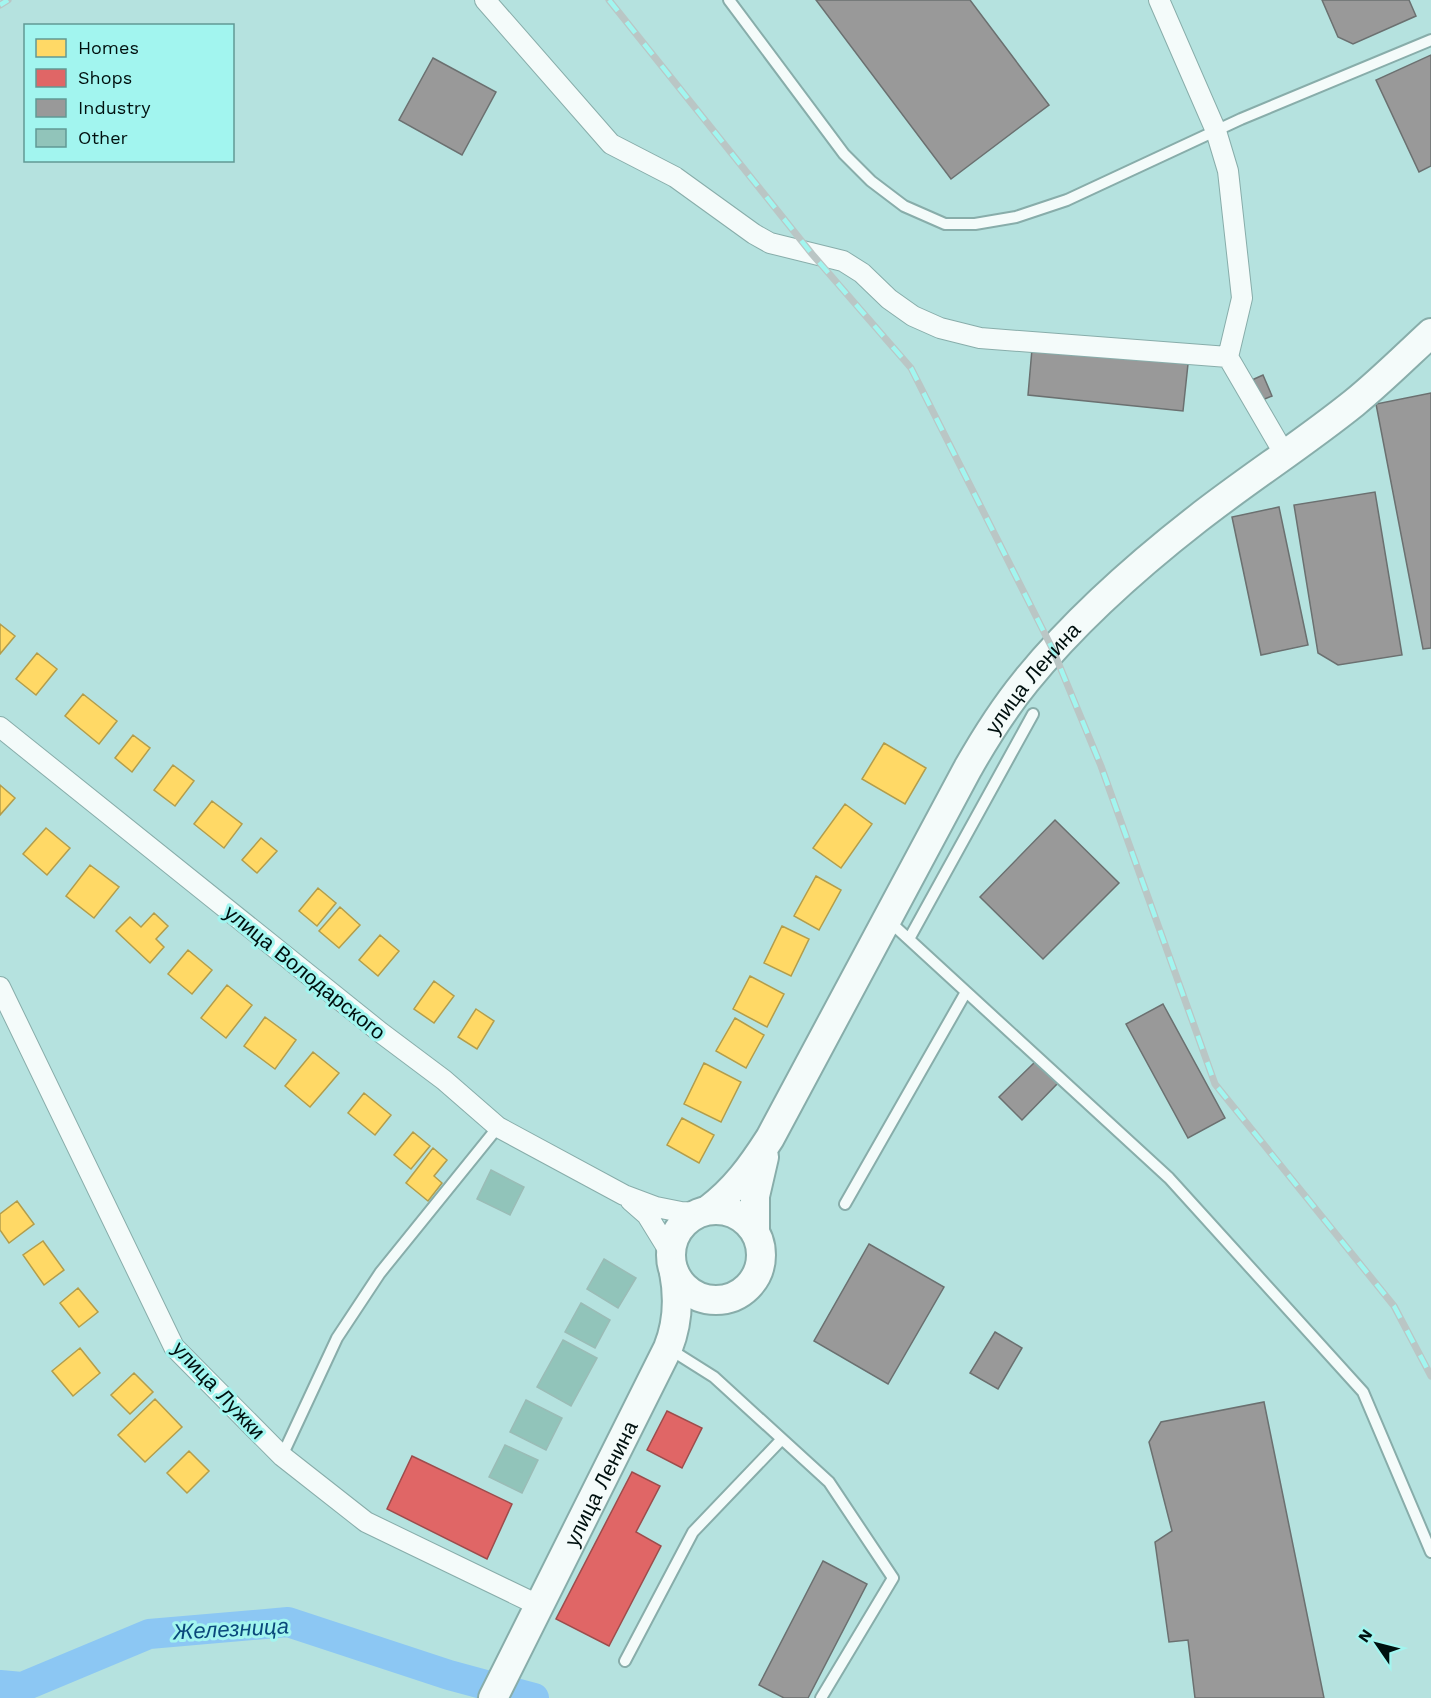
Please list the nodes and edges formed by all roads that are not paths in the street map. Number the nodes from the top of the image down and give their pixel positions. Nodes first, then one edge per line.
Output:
1 (485, 0) edge
2 (729, 0) edge
3 (1159, 0) edge
4 (1431, 40) edge
5 (1216, 131) junction
6 (1431, 333) edge
7 (1228, 357) junction
8 (1285, 455) junction
9 (1033, 714) dead end
10 (0, 727) edge
11 (887, 919) junction
12 (909, 939) junction
13 (0, 987) edge
14 (966, 992) junction
15 (498, 1127) junction
16 (770, 1138) junction
17 (624, 1196) junction
18 (845, 1204) dead end
19 (704, 1211) junction
20 (755, 1231) junction
21 (673, 1263) junction
22 (722, 1300) junction
23 (670, 1342) junction
24 (782, 1439) junction
25 (282, 1456) junction
26 (1431, 1552) edge
27 (533, 1617) junction
28 (625, 1662) dead end
29 (493, 1698) edge
30 (821, 1698) edge

1 - 7 street
2 - 5 lane
3 - 5 street
4 - 5 lane
5 - 7 street
6 - 8 street, улица Ленина
7 - 8 street
8 - 11 street, улица Ленина
9 - 12 lane
10 - 15 street, улица Володарского
11 - 12 lane
11 - 16 street, улица Ленина
12 - 14 lane
13 - 25 street, улица Лужки
14 - 18 lane
14 - 26 lane
15 - 17 street, улица Володарского
15 - 25 lane
16 - 19 street
16 - 20 street
17 - 19 street
17 - 21 street
19 - 20 street
19 - 21 street
20 - 22 street
21 - 22 street
21 - 23 street
22 - 23 street
23 - 24 lane
23 - 27 street, улица Ленина
24 - 28 lane
24 - 30 lane
25 - 27 street, улица Лужки
27 - 29 street, улица Ленина

